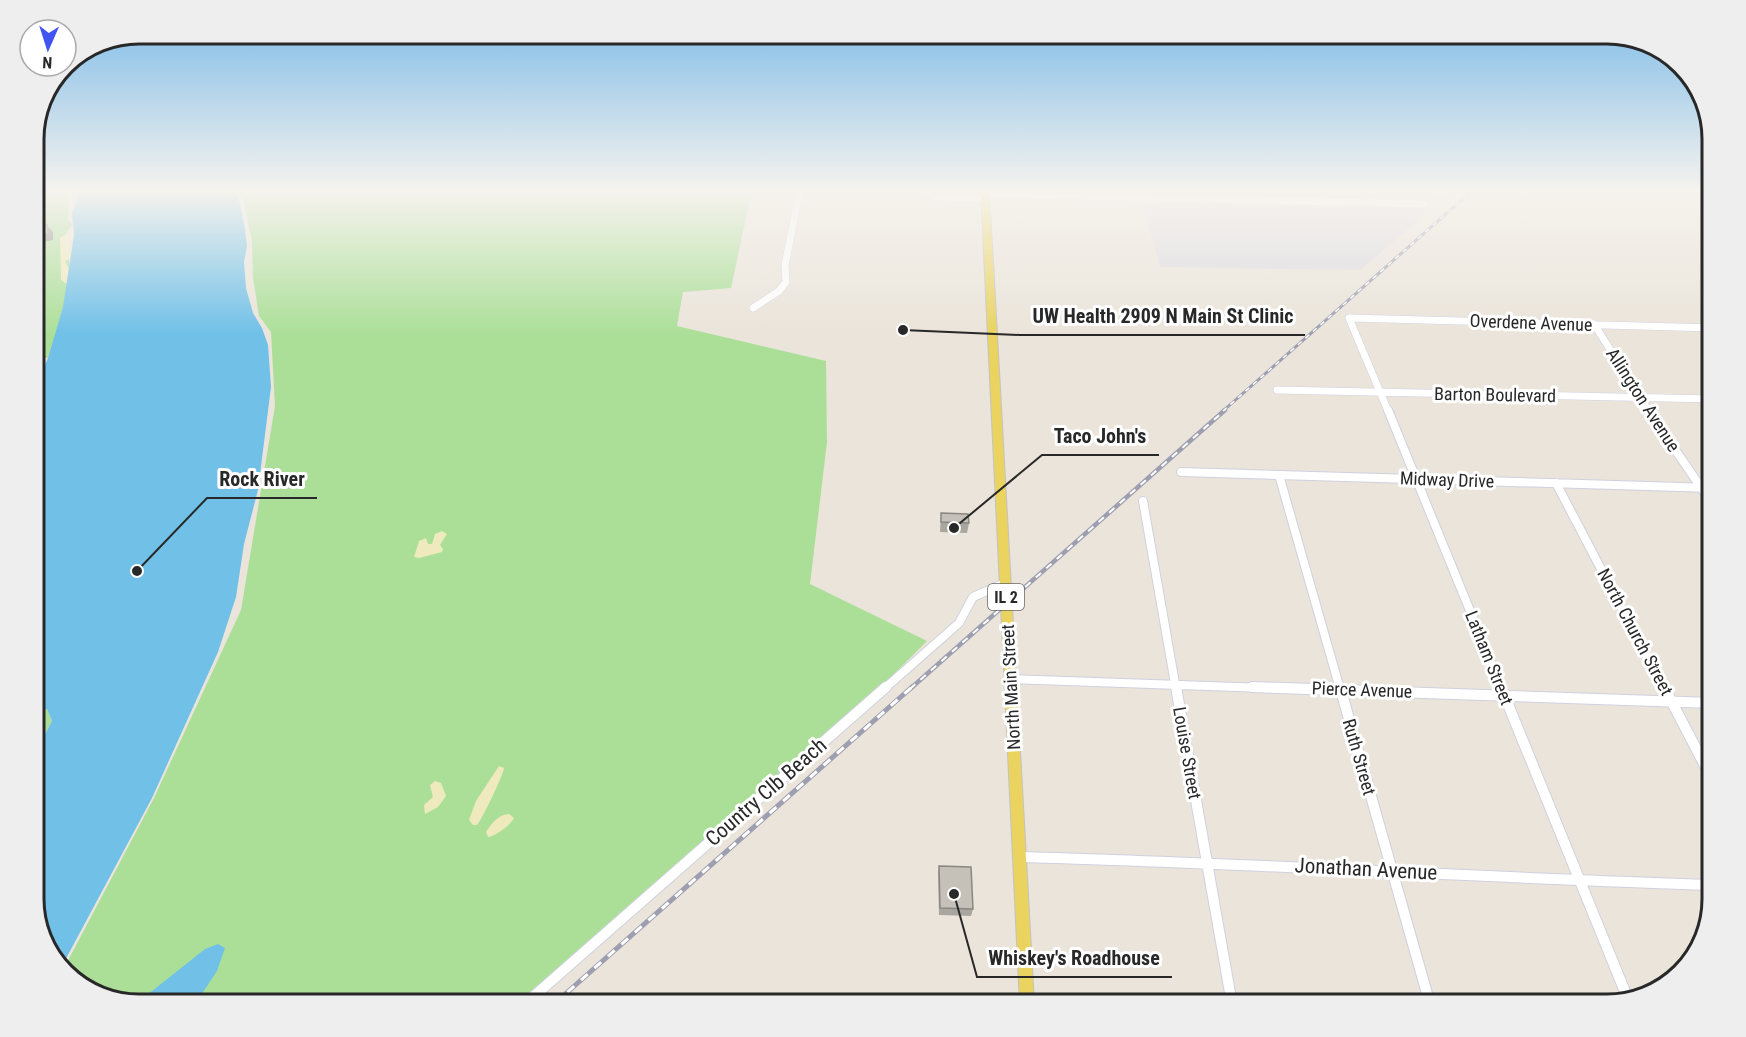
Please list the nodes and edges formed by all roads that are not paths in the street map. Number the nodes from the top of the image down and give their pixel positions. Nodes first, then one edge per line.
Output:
1 (790, 238) edge
2 (987, 238) edge
3 (753, 308) dead end
4 (1348, 318) joint
5 (1594, 324) junction
6 (1702, 328) edge
7 (1277, 390) dead end
8 (1382, 393) junction
9 (1638, 396) junction
10 (1702, 399) edge
11 (1181, 472) dead end
12 (1279, 475) junction
13 (1417, 479) junction
14 (1556, 483) junction
15 (1701, 487) joint
16 (1143, 501) dead end
17 (1005, 583) junction
18 (1012, 680) junction
19 (1175, 686) junction
20 (1339, 689) junction
21 (1504, 696) junction
22 (1672, 701) junction
23 (1702, 702) edge
24 (1702, 760) edge
25 (1020, 856) junction
26 (1207, 862) junction
27 (1392, 870) junction
28 (1580, 881) junction
29 (1702, 885) edge
30 (1625, 992) edge
31 (536, 994) edge
32 (1027, 994) edge
33 (1230, 994) edge
34 (1427, 994) edge

1 - 3 street
2 - 17 main road, North Main Street / IL 2
4 - 5 street, Overdene Avenue
4 - 8 street, Latham Street
5 - 6 street, Overdene Avenue
5 - 9 street, Allington Avenue
7 - 8 street, Barton Boulevard
8 - 9 street, Barton Boulevard
8 - 13 street, Latham Street
9 - 10 street, Barton Boulevard
9 - 15 street, Allington Avenue
11 - 12 street, Midway Drive
12 - 13 street, Midway Drive
12 - 20 street, Ruth Street
13 - 14 street, Midway Drive
13 - 21 street, Latham Street
14 - 15 street, Midway Drive
14 - 22 street, North Church Street
16 - 19 street, Louise Street
17 - 18 main road, North Main Street / IL 2
17 - 31 street, Country Clb Beach
18 - 19 street, Pierce Avenue
18 - 25 main road, North Main Street / IL 2
19 - 20 street, Pierce Avenue
19 - 26 street, Louise Street
20 - 21 street, Pierce Avenue
20 - 27 street, Ruth Street
21 - 22 street, Pierce Avenue
21 - 28 street, Latham Street
22 - 23 street, Pierce Avenue
22 - 24 street, North Church Street
25 - 26 street, Jonathan Avenue
25 - 32 main road, North Main Street / IL 2
26 - 27 street, Jonathan Avenue
26 - 33 street, Louise Street
27 - 28 street, Jonathan Avenue
27 - 34 street, Ruth Street
28 - 29 street, Jonathan Avenue
28 - 30 street, Latham Street

